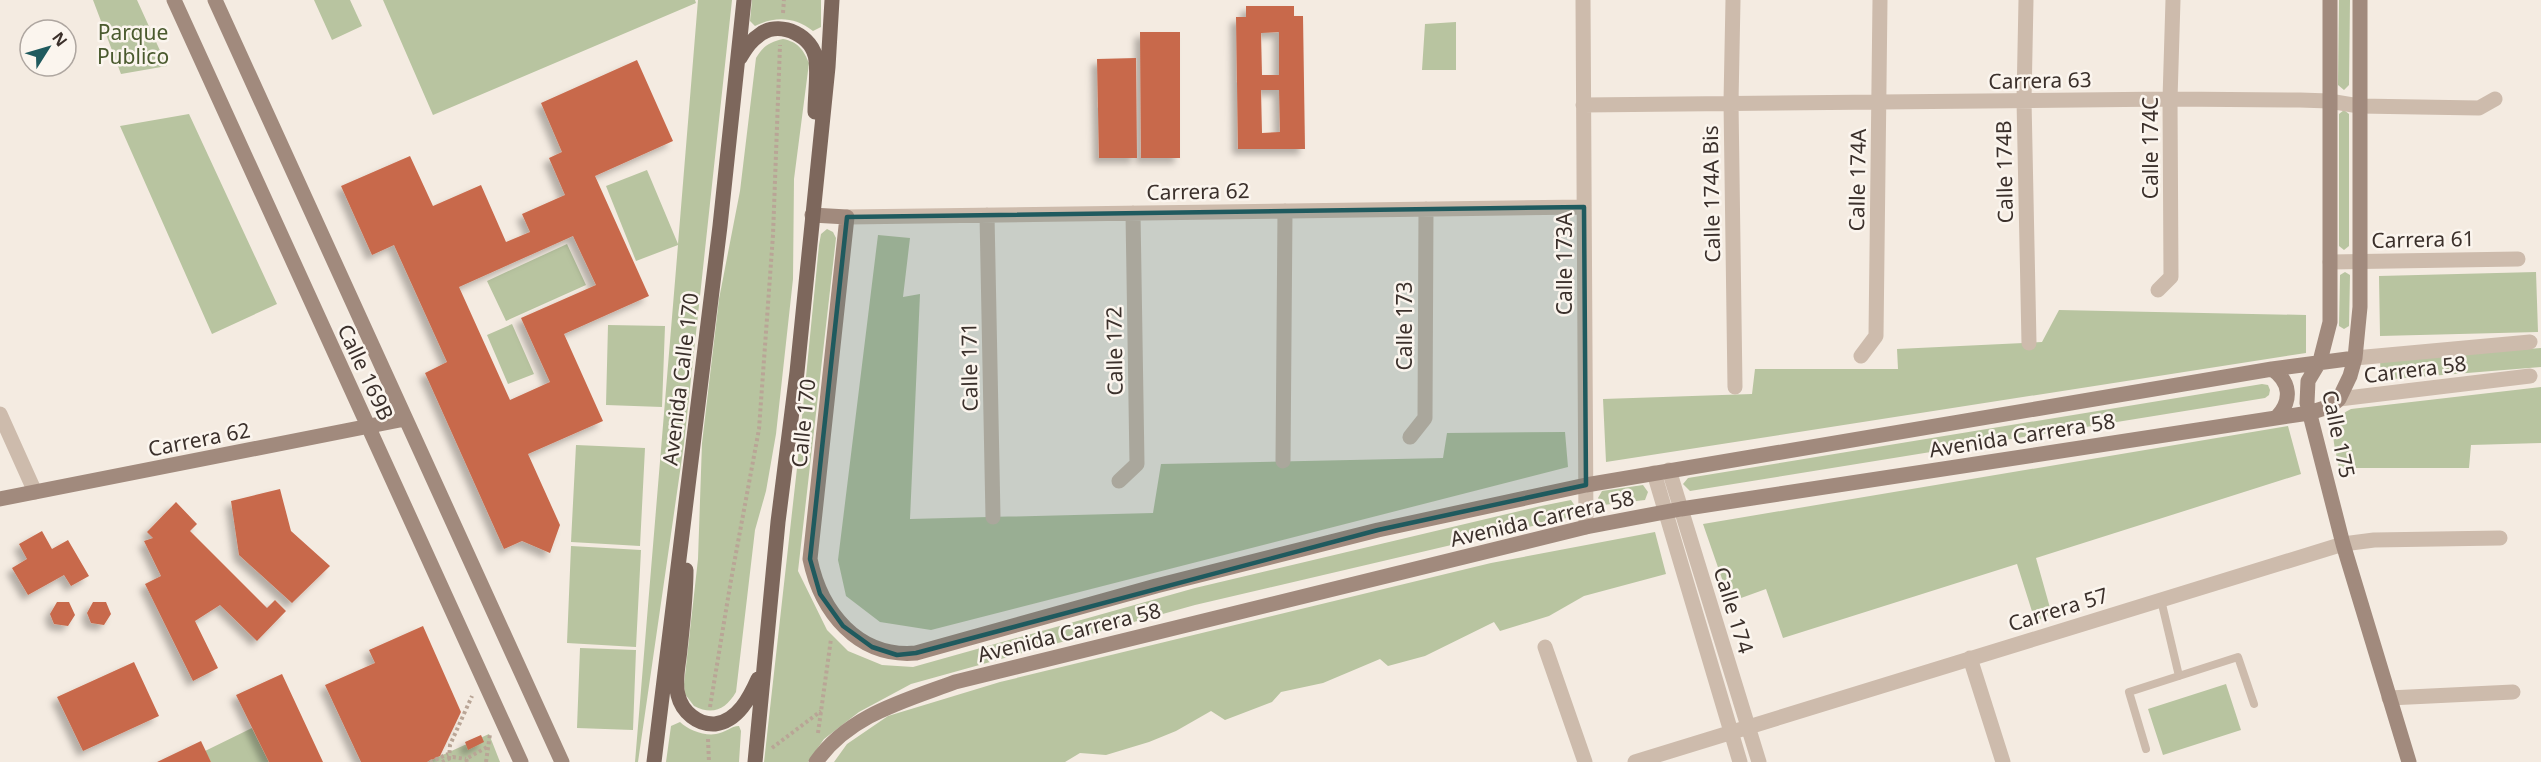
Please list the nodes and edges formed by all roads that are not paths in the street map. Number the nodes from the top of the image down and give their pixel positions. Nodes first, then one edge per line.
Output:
1 (174, 0) edge
2 (215, 0) edge
3 (744, 0) edge
4 (832, 0) edge
5 (1582, 0) edge
6 (1733, 0) edge
7 (1880, 0) edge
8 (2026, 0) edge
9 (2173, 0) edge
10 (2330, 0) edge
11 (2360, 0) edge
12 (738, 61) junction
13 (2170, 99) junction
14 (2495, 99) dead end
15 (2024, 100) junction
16 (2329, 101) junction
17 (1731, 102) junction
18 (1879, 104) junction
19 (1583, 105) junction
20 (2359, 106) junction
21 (815, 187) junction
22 (1584, 207) junction
23 (1426, 209) junction
24 (1285, 211) junction
25 (1133, 213) junction
26 (812, 215) junction
27 (987, 215) junction
28 (847, 217) junction
29 (2517, 259) dead end
30 (2359, 261) junction
31 (2330, 262) junction
32 (2158, 290) dead end
33 (2530, 342) dead end
34 (2029, 343) dead end
35 (1861, 356) dead end
36 (2355, 358) junction
37 (2320, 361) junction
38 (2272, 369) junction
39 (2530, 376) dead end
40 (1735, 387) dead end
41 (2338, 399) junction
42 (2309, 413) junction
43 (0, 414) edge
44 (2277, 417) junction
45 (405, 419) junction
46 (368, 427) junction
47 (1410, 437) dead end
48 (1283, 461) dead end
49 (1661, 472) junction
50 (1119, 482) dead end
51 (1586, 485) junction
52 (35, 492) junction
53 (687, 495) junction
54 (0, 499) edge
55 (1681, 509) junction
56 (1664, 513) junction
57 (993, 517) dead end
58 (1586, 527) junction
59 (2500, 538) dead end
60 (2343, 544) junction
61 (2161, 600) junction
62 (843, 626) joint
63 (1545, 647) dead end
64 (1970, 658) junction
65 (764, 665) junction
66 (2179, 676) junction
67 (2513, 692) dead end
68 (2389, 698) junction
69 (2254, 704) dead end
70 (1747, 727) junction
71 (1730, 732) junction
72 (2146, 748) dead end
73 (521, 762) edge
74 (562, 762) edge
75 (654, 762) edge
76 (755, 762) edge
77 (816, 762) edge
78 (1585, 762) edge
79 (1635, 762) edge
80 (1740, 762) edge
81 (1759, 762) edge
82 (2003, 762) edge
83 (2409, 762) edge

1 - 46 street, Calle 169B
2 - 45 street, Calle 169B
3 - 12 main road, Avenida Calle 170
4 - 21 main road
5 - 19 street, Calle 173A
6 - 17 street, Calle 174A Bis
7 - 18 street, Calle 174A
8 - 15 street, Calle 174B
9 - 13 street, Calle 174C
10 - 16 street, Calle 175
11 - 20 street, Calle 175
12 - 21 main road
12 - 53 main road, Avenida Calle 170
13 - 15 street, Carrera 63
13 - 16 street, Carrera 63
13 - 32 street, Calle 174C
14 - 20 street, Carrera 63
15 - 18 street, Carrera 63
15 - 34 street, Calle 174B
16 - 20 street, Carrera 63
16 - 31 street, Calle 175
17 - 18 street, Carrera 63
17 - 19 street, Carrera 63
17 - 40 street, Calle 174A Bis
18 - 35 street, Calle 174A
19 - 22 street, Calle 173A
20 - 30 street, Calle 175
21 - 26 main road
22 - 23 street, Carrera 62
22 - 51 street, Calle 173A
23 - 24 street, Carrera 62
23 - 47 street, Calle 173
24 - 25 street, Carrera 62
24 - 48 street
25 - 27 street, Carrera 62
25 - 50 street, Calle 172
26 - 28 street, Carrera 62
26 - 65 main road
27 - 28 street, Carrera 62
27 - 57 street, Calle 171
28 - 62 street, Calle 170
29 - 30 street, Carrera 61
30 - 31 street, Carrera 61
30 - 36 street, Calle 175
31 - 37 street, Calle 175
33 - 36 street, Carrera 58
36 - 37 street, Carrera 58
36 - 41 street, Calle 175
37 - 38 street, Avenida Carrera 58
37 - 42 street, Calle 175
38 - 44 street
38 - 49 street, Avenida Carrera 58
39 - 41 street, Carrera 58
41 - 42 street, Carrera 58
42 - 44 street, Avenida Carrera 58
42 - 60 street, Calle 175
43 - 52 street
44 - 55 street, Avenida Carrera 58
45 - 46 street, Carrera 62
45 - 74 street, Calle 169B
46 - 52 street, Carrera 62
46 - 73 street, Calle 169B
49 - 51 street, Avenida Carrera 58
49 - 55 street, Calle 174
49 - 56 street, Calle 174
51 - 58 street, Calle 173A
51 - 62 street, Avenida Carrera 58
52 - 54 street, Carrera 62
53 - 65 main road
53 - 75 main road, Avenida Calle 170
55 - 56 street, Avenida Carrera 58
55 - 70 street, Calle 174
56 - 58 street, Avenida Carrera 58
56 - 71 street, Calle 174
58 - 77 street, Avenida Carrera 58
59 - 60 street, Carrera 57
60 - 61 street, Carrera 57
60 - 68 street, Calle 175
61 - 64 street, Carrera 57
61 - 66 lane
63 - 78 street
64 - 70 street, Carrera 57
64 - 82 street
65 - 76 main road
66 - 69 lane
66 - 72 lane
67 - 68 street
68 - 83 street, Calle 175
70 - 71 street, Carrera 57
70 - 81 street, Calle 174
71 - 79 street, Carrera 57
71 - 80 street, Calle 174

